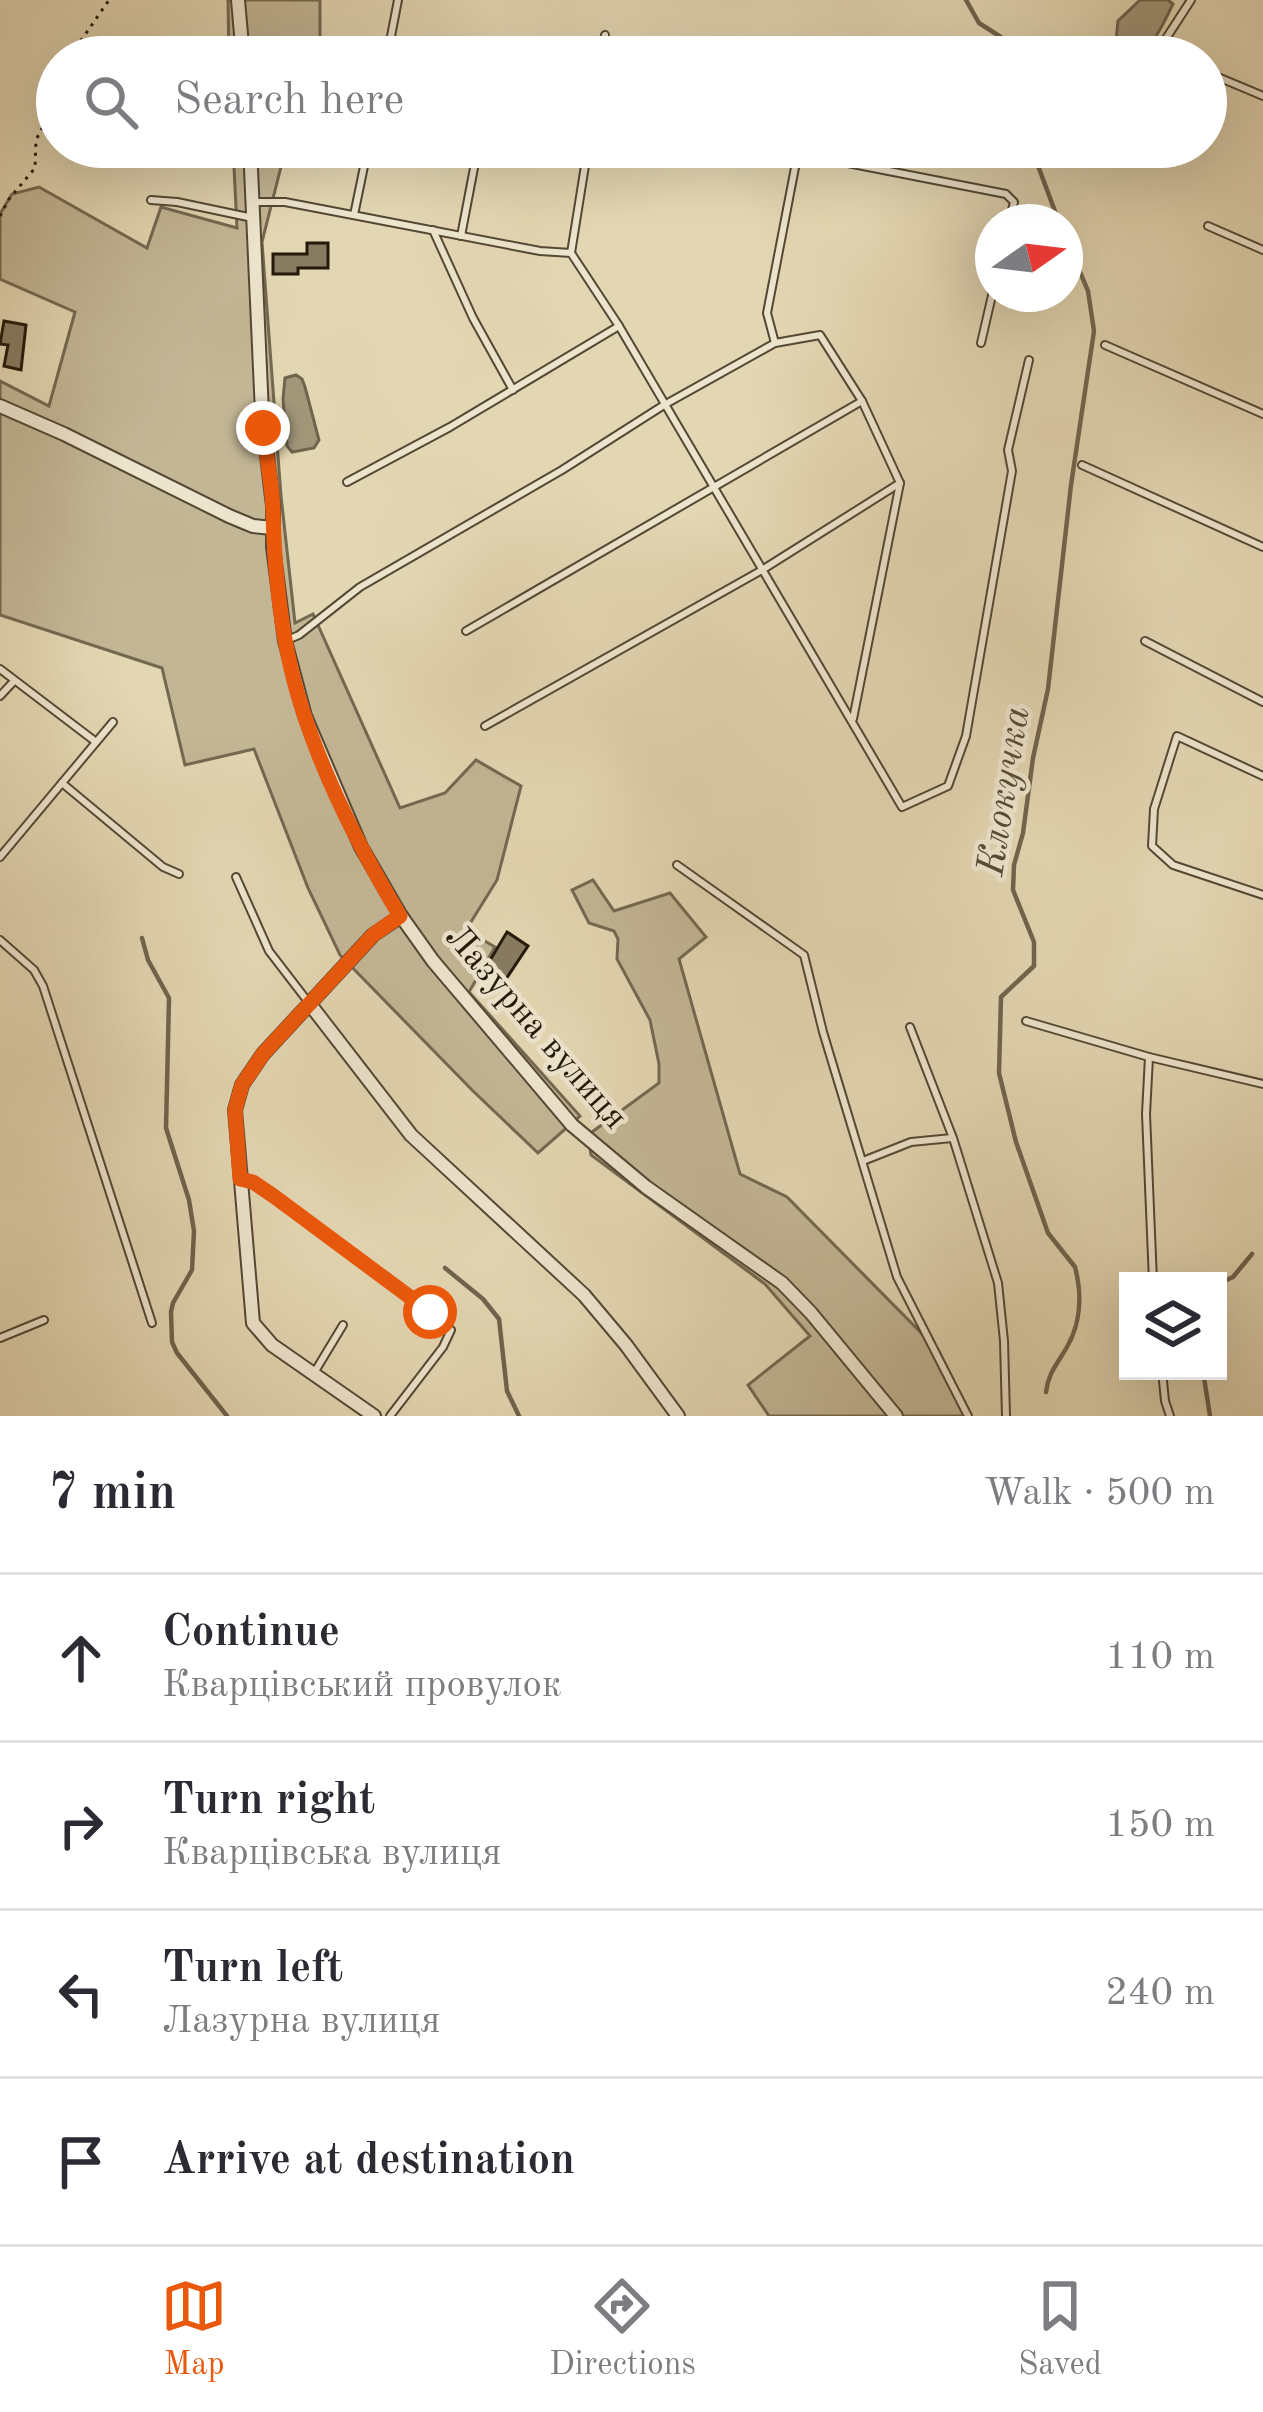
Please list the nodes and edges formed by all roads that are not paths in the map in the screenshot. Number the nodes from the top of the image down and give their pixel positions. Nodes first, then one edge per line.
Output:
1 (238, 0) edge
2 (398, 0) edge
3 (1191, 0) edge
4 (241, 36) edge
5 (391, 36) edge
6 (1169, 36) edge
7 (1227, 81) edge
8 (1263, 96) edge
9 (251, 168) edge
10 (364, 168) edge
11 (474, 168) edge
12 (585, 168) edge
13 (795, 168) edge
14 (877, 168) edge
15 (151, 200) dead end
16 (252, 202) junction
17 (1014, 204) edge
18 (354, 215) junction
19 (253, 218) junction
20 (1208, 226) dead end
21 (433, 230) junction
22 (461, 236) junction
23 (1263, 250) edge
24 (571, 253) junction
25 (988, 312) edge
26 (619, 326) junction
27 (776, 343) junction
28 (981, 343) dead end
29 (1106, 344) dead end
30 (1029, 360) dead end
31 (513, 390) junction
32 (862, 401) junction
33 (664, 405) junction
34 (0, 406) edge
35 (1263, 414) edge
36 (1082, 465) dead end
37 (347, 482) dead end
38 (900, 482) junction
39 (714, 489) junction
40 (272, 529) junction
41 (1263, 547) edge
42 (762, 569) junction
43 (466, 631) dead end
44 (285, 641) junction
45 (1145, 641) dead end
46 (0, 669) edge
47 (14, 680) junction
48 (0, 696) edge
49 (1263, 702) edge
50 (113, 722) dead end
51 (852, 723) junction
52 (485, 726) dead end
53 (96, 742) junction
54 (1263, 776) edge
55 (62, 783) junction
56 (0, 857) edge
57 (677, 865) dead end
58 (179, 874) dead end
59 (236, 877) dead end
60 (1263, 895) edge
61 (400, 916) junction
62 (0, 940) edge
63 (309, 1003) junction
64 (1026, 1022) dead end
65 (910, 1027) dead end
66 (1149, 1057) junction
67 (1263, 1084) edge
68 (953, 1138) junction
69 (863, 1161) junction
70 (240, 1179) junction
71 (1154, 1272) edge
72 (44, 1320) dead end
73 (152, 1323) dead end
74 (344, 1325) dead end
75 (0, 1338) edge
76 (314, 1374) junction
77 (1163, 1380) edge
78 (374, 1416) edge
79 (390, 1416) edge
80 (678, 1416) edge
81 (896, 1416) edge
82 (968, 1416) edge
83 (1006, 1416) edge
84 (1170, 1416) edge

1 - 4 street
2 - 5 lane
3 - 6 lane
7 - 8 lane
9 - 16 street, Лазурна вулиця
10 - 18 lane
11 - 22 lane
12 - 24 lane
13 - 27 lane
14 - 17 lane
15 - 19 lane
16 - 18 lane
16 - 19 street, Лазурна вулиця
18 - 21 lane
19 - 40 street, Лазурна вулиця
20 - 23 lane
21 - 22 lane
21 - 31 lane
22 - 24 lane
24 - 26 lane
25 - 28 lane
26 - 31 lane
26 - 33 lane
27 - 32 lane
27 - 33 lane
29 - 35 lane
30 - 51 lane
31 - 37 lane
32 - 38 lane
32 - 39 lane
33 - 39 lane
33 - 44 lane
34 - 40 street
36 - 41 lane
38 - 42 lane
38 - 51 lane
39 - 42 lane
39 - 43 lane
40 - 44 street, Лазурна вулиця
42 - 51 lane
42 - 52 lane
44 - 61 street, Лазурна вулиця
45 - 49 lane
46 - 47 lane
47 - 48 lane
47 - 53 lane
50 - 53 lane
53 - 55 lane
54 - 60 lane
55 - 56 lane
55 - 58 lane
57 - 69 lane
59 - 63 lane
61 - 63 street
61 - 81 street, Лазурна вулиця
62 - 73 lane
63 - 70 street
63 - 80 street
64 - 66 lane
65 - 68 lane
66 - 67 lane
66 - 71 lane
68 - 69 lane
68 - 83 lane
69 - 82 lane
70 - 76 street
70 - 79 lane
72 - 75 lane
74 - 76 lane
76 - 78 street
77 - 84 lane

